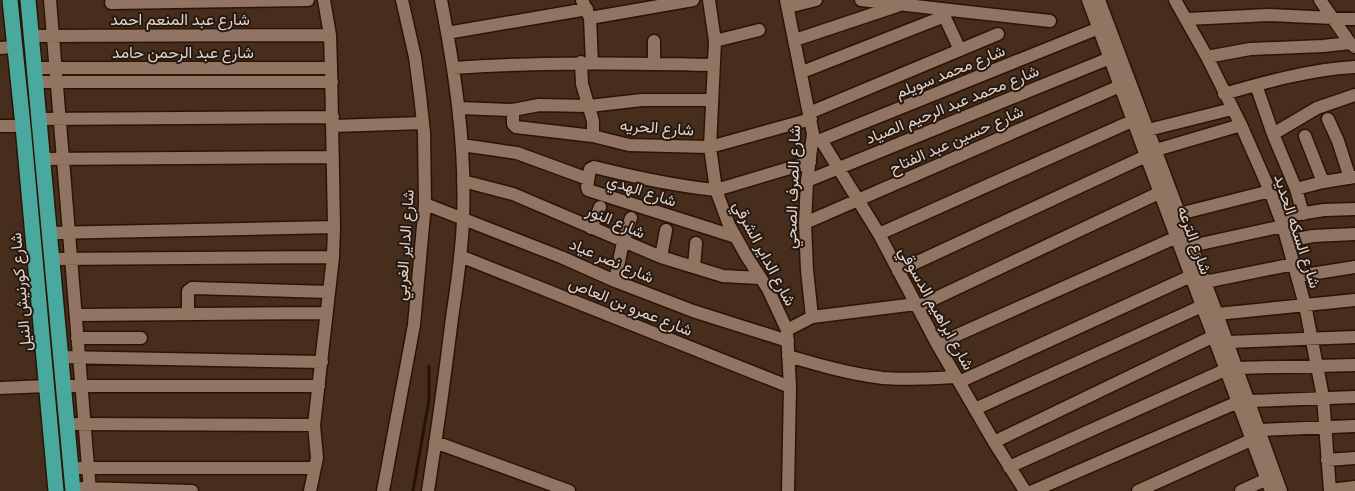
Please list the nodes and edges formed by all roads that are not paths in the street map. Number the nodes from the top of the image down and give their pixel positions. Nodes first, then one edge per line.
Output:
1 (10, 0) edge
2 (28, 0) edge
3 (50, 0) edge
4 (308, 0) edge
5 (324, 0) edge
6 (402, 0) edge
7 (440, 0) edge
8 (693, 0) edge
9 (709, 0) edge
10 (816, 0) edge
11 (861, 0) edge
12 (1088, 0) edge
13 (1099, 0) edge
14 (1175, 0) edge
15 (1320, 0) edge
16 (111, 3) dead end
17 (787, 4) edge
18 (900, 5) junction
19 (586, 9) edge
20 (943, 12) junction
21 (1333, 18) junction
22 (6, 19) edge
23 (1187, 19) junction
24 (1355, 19) edge
25 (1050, 21) dead end
26 (1099, 28) junction
27 (759, 30) dead end
28 (447, 33) junction
29 (998, 34) dead end
30 (330, 35) junction
31 (31, 36) junction
32 (52, 36) junction
33 (795, 40) junction
34 (654, 41) dead end
35 (715, 41) junction
36 (1353, 45) edge
37 (7, 48) edge
38 (960, 50) junction
39 (1207, 57) junction
40 (1110, 58) junction
41 (587, 62) junction
42 (654, 64) junction
43 (714, 65) junction
44 (1355, 67) edge
45 (55, 68) junction
46 (331, 68) junction
47 (453, 68) junction
48 (802, 72) junction
49 (35, 75) junction
50 (56, 82) junction
51 (332, 82) junction
52 (1256, 85) junction
53 (1120, 86) junction
54 (1224, 94) junction
55 (1355, 95) edge
56 (712, 100) junction
57 (589, 106) junction
58 (459, 108) junction
59 (1232, 109) junction
60 (513, 110) junction
61 (810, 116) junction
62 (38, 119) junction
63 (60, 119) junction
64 (1328, 119) dead end
65 (1132, 121) junction
66 (333, 122) junction
67 (423, 123) junction
68 (1240, 125) junction
69 (0, 126) edge
70 (23, 126) junction
71 (1148, 130) junction
72 (1273, 134) junction
73 (593, 136) junction
74 (1305, 136) dead end
75 (817, 141) junction
76 (462, 145) junction
77 (710, 147) junction
78 (1151, 153) junction
79 (333, 157) junction
80 (42, 159) junction
81 (63, 159) junction
82 (810, 162) junction
83 (838, 168) junction
84 (1353, 177) edge
85 (588, 179) junction
86 (462, 181) junction
87 (807, 181) junction
88 (1323, 182) junction
89 (1296, 189) junction
90 (716, 190) junction
91 (1270, 191) junction
92 (1161, 192) junction
93 (858, 200) junction
94 (424, 204) junction
95 (600, 207) dead end
96 (1355, 209) edge
97 (1179, 214) junction
98 (1303, 214) junction
99 (631, 218) dead end
100 (463, 219) junction
101 (1281, 222) junction
102 (805, 223) junction
103 (334, 227) junction
104 (592, 228) junction
105 (666, 230) dead end
106 (69, 232) junction
107 (49, 233) junction
108 (879, 234) junction
109 (1355, 234) edge
110 (736, 237) junction
111 (1177, 237) junction
112 (1287, 241) junction
113 (623, 242) junction
114 (696, 243) dead end
115 (1191, 246) junction
116 (460, 256) junction
117 (661, 256) junction
118 (333, 257) junction
119 (51, 259) junction
120 (71, 259) junction
121 (694, 267) junction
122 (1355, 267) edge
123 (1296, 270) junction
124 (898, 271) junction
125 (1191, 276) junction
126 (760, 278) junction
127 (615, 281) junction
128 (1205, 282) junction
129 (329, 292) junction
130 (1355, 300) edge
131 (916, 305) junction
132 (1305, 305) junction
133 (1202, 306) junction
134 (327, 313) junction
135 (188, 314) junction
136 (1218, 314) junction
137 (76, 315) junction
138 (812, 317) junction
139 (788, 336) junction
140 (1214, 336) junction
141 (1355, 337) edge
142 (77, 338) junction
143 (142, 338) dead end
144 (1312, 338) junction
145 (1228, 342) junction
146 (937, 344) junction
147 (788, 356) junction
148 (60, 357) junction
149 (79, 358) junction
150 (322, 362) junction
151 (1355, 365) edge
152 (1317, 366) junction
153 (1232, 368) junction
154 (958, 379) junction
155 (47, 386) junction
156 (62, 386) junction
157 (81, 386) junction
158 (319, 386) junction
159 (790, 387) junction
160 (0, 388) edge
161 (1323, 397) junction
162 (1355, 397) edge
163 (1243, 401) junction
164 (975, 409) junction
165 (66, 424) junction
166 (84, 424) junction
167 (314, 425) junction
168 (1355, 426) edge
169 (1325, 427) junction
170 (1255, 435) junction
171 (436, 442) junction
172 (994, 442) junction
173 (1355, 458) edge
174 (1327, 460) junction
175 (1010, 466) junction
176 (70, 468) junction
177 (88, 468) junction
178 (315, 468) junction
179 (1269, 485) edge
180 (1355, 487) edge
181 (73, 489) edge
182 (90, 490) edge
183 (1330, 490) edge
184 (56, 491) edge
185 (192, 491) edge
186 (310, 491) edge
187 (383, 491) edge
188 (428, 491) edge
189 (569, 491) edge
190 (788, 491) edge
191 (1025, 491) edge
192 (1033, 491) edge
193 (1138, 491) edge
194 (1241, 491) edge
195 (1281, 491) edge

1 - 22 highway, شارع كورنيش النيل
2 - 31 highway, شارع كورنيش النيل
3 - 32 street
4 - 16 street
5 - 30 street
6 - 67 street, شارع الداير الغربي
7 - 28 street
8 - 19 street
9 - 35 street, شارع الداير الشرقي
10 - 17 street
11 - 18 street
12 - 26 street, شارع الترعه
13 - 71 street, شارع الترعه
14 - 23 street, شارع السكه الحديد
15 - 21 street
17 - 33 street, شارع الصرف الصحي
18 - 20 street
18 - 33 street
19 - 28 street
19 - 41 street
20 - 25 street
20 - 38 street
20 - 48 street
21 - 23 street
21 - 24 street
21 - 36 street
22 - 37 highway, شارع كورنيش النيل
23 - 39 street, شارع السكه الحديد
26 - 40 street, شارع الترعه
26 - 75 street, شارع محمد سويلم
27 - 35 street
28 - 47 street
29 - 38 street, شارع الحريه
30 - 32 street, شارع عبد المنعم احمد
30 - 46 street
31 - 32 street, شارع عبد المنعم احمد
31 - 49 highway, شارع كورنيش النيل
32 - 45 street
33 - 48 street, شارع الصرف الصحي
34 - 42 street
35 - 43 street, شارع الداير الشرقي
36 - 39 street
37 - 70 highway, شارع كورنيش النيل
38 - 61 street, شارع الحريه
39 - 54 street, شارع السكه الحديد
40 - 53 street, شارع الترعه
40 - 83 street, شارع محمد عبد الرحيم الصياد
41 - 42 street
41 - 47 street
41 - 57 street
42 - 43 street
43 - 56 street, شارع الداير الشرقي
44 - 52 street
45 - 46 street, شارع عبد الرحمن حامد
45 - 49 street, شارع عبد الرحمن حامد
45 - 50 street
46 - 51 street
47 - 58 street
48 - 61 street, شارع الصرف الصحي
49 - 50 street
49 - 62 highway, شارع كورنيش النيل
50 - 51 street
50 - 63 street
51 - 66 street
52 - 54 street
52 - 72 street
53 - 65 street, شارع الترعه
53 - 93 street, شارع حسين عبد الفتاح
54 - 59 street, شارع السكه الحديد
55 - 72 street
56 - 57 street
56 - 77 street, شارع الداير الشرقي
57 - 60 street
57 - 73 street
58 - 60 street
58 - 76 street
59 - 68 street, شارع السكه الحديد
59 - 71 street
60 - 73 street, شارع الحريه
61 - 75 street, شارع الصرف الصحي
61 - 77 street, شارع الحريه
62 - 63 street
62 - 80 highway, شارع كورنيش النيل
63 - 66 street
63 - 81 street
64 - 84 street
65 - 78 street, شارع الترعه
65 - 108 street
66 - 67 street
66 - 79 street
67 - 94 street, شارع الداير الغربي
68 - 78 street
68 - 91 street, شارع السكه الحديد
69 - 70 street
70 - 155 highway, شارع كورنيش النيل
71 - 78 street, شارع الترعه
72 - 89 street
73 - 77 street, شارع الحريه
74 - 88 street
75 - 82 street, شارع الصرف الصحي
75 - 83 street, شارع ابراهيم الدسوقي
76 - 85 street, شارع الهدي
76 - 86 street
77 - 90 street, شارع الداير الشرقي
78 - 92 street, شارع الترعه
78 - 97 street, شارع الترعه
78 - 124 street
79 - 81 street
79 - 103 street
80 - 81 street
80 - 107 highway, شارع كورنيش النيل
81 - 106 street
82 - 87 street, شارع الصرف الصحي
82 - 90 street
83 - 87 street, شارع محمد عبد الرحيم الصياد
83 - 93 street, شارع ابراهيم الدسوقي
84 - 88 street
85 - 90 street
85 - 110 street, شارع الهدي
86 - 100 street
86 - 104 street, شارع النور
87 - 102 street, شارع الصرف الصحي
88 - 89 street
89 - 98 street
90 - 110 street, شارع الداير الشرقي
91 - 97 street
91 - 101 street, شارع السكه الحديد
92 - 111 street, شارع الترعه
92 - 131 street
93 - 102 street, شارع حسين عبد الفتاح
93 - 108 street, شارع ابراهيم الدسوقي
94 - 100 street, شارع نصر عياد
94 - 187 street, شارع الداير الغربي
95 - 104 street
96 - 98 street
97 - 115 street, شارع الترعه
98 - 101 street
99 - 113 street
100 - 116 street
100 - 127 street, شارع نصر عياد
101 - 112 street, شارع السكه الحديد
101 - 115 street
102 - 138 street, شارع الصرف الصحي
103 - 106 street
103 - 118 street
104 - 113 street, شارع النور
105 - 117 street
106 - 107 street
106 - 120 street
107 - 119 highway, شارع كورنيش النيل
108 - 124 street, شارع ابراهيم الدسوقي
109 - 112 street
110 - 126 street, شارع الداير الشرقي
111 - 125 street, شارع الترعه
111 - 146 street
112 - 123 street, شارع السكه الحديد
113 - 117 street, شارع النور
113 - 127 street
114 - 121 street
115 - 128 street, شارع الترعه
116 - 159 street, شارع عمرو بن العاص
116 - 171 street
117 - 121 street, شارع النور
118 - 120 street
118 - 129 street
119 - 120 street
119 - 148 highway, شارع كورنيش النيل
120 - 137 street
121 - 126 street, شارع النور
122 - 123 street
123 - 128 street
123 - 132 street, شارع السكه الحديد
124 - 131 street, شارع ابراهيم الدسوقي
125 - 133 street, شارع الترعه
125 - 154 street
126 - 139 street, شارع الداير الشرقي
127 - 139 street, شارع نصر عياد
128 - 136 street, شارع الترعه
129 - 134 street
129 - 135 street
130 - 132 street
131 - 138 street
131 - 146 street, شارع ابراهيم الدسوقي
132 - 136 street
132 - 144 street, شارع السكه الحديد
133 - 140 street, شارع الترعه
133 - 164 street
134 - 135 street
134 - 150 street
135 - 137 street
136 - 145 street, شارع الترعه
137 - 142 street
138 - 139 street
139 - 147 street, شارع الداير الشرقي
140 - 153 street, شارع الترعه
140 - 172 street
141 - 144 street
142 - 143 street
142 - 149 street
144 - 145 street
144 - 152 street, شارع السكه الحديد
145 - 153 street, شارع الترعه
146 - 154 street, شارع ابراهيم الدسوقي
147 - 154 street
147 - 159 street, شارع الداير الشرقي
148 - 149 street
148 - 156 highway, شارع كورنيش النيل
149 - 150 street
149 - 157 street
150 - 158 street
151 - 152 street
152 - 153 street
152 - 161 street, شارع السكه الحديد
153 - 163 street, شارع الترعه
153 - 175 street
154 - 164 street, شارع ابراهيم الدسوقي
155 - 160 street
155 - 184 highway, شارع كورنيش النيل
156 - 157 street
156 - 165 highway, شارع كورنيش النيل
157 - 158 street
157 - 166 street
158 - 167 street
159 - 190 street, شارع الداير الشرقي
161 - 162 street
161 - 163 street
161 - 169 street, شارع السكه الحديد
163 - 170 street, شارع الترعه
163 - 192 street
164 - 172 street, شارع ابراهيم الدسوقي
165 - 166 street
165 - 176 highway, شارع كورنيش النيل
166 - 167 street
166 - 177 street
167 - 178 street
168 - 169 street
169 - 170 street
169 - 174 street, شارع السكه الحديد
170 - 179 street, شارع الترعه
170 - 193 street
170 - 195 street, شارع الترعه
171 - 188 street
171 - 189 street
172 - 175 street, شارع ابراهيم الدسوقي
173 - 174 street
174 - 183 street, شارع السكه الحديد
175 - 191 street, شارع ابراهيم الدسوقي
176 - 177 street
176 - 181 highway, شارع كورنيش النيل
177 - 178 street
177 - 182 street
178 - 186 street
179 - 194 street
180 - 183 street
181 - 182 street
182 - 185 street

